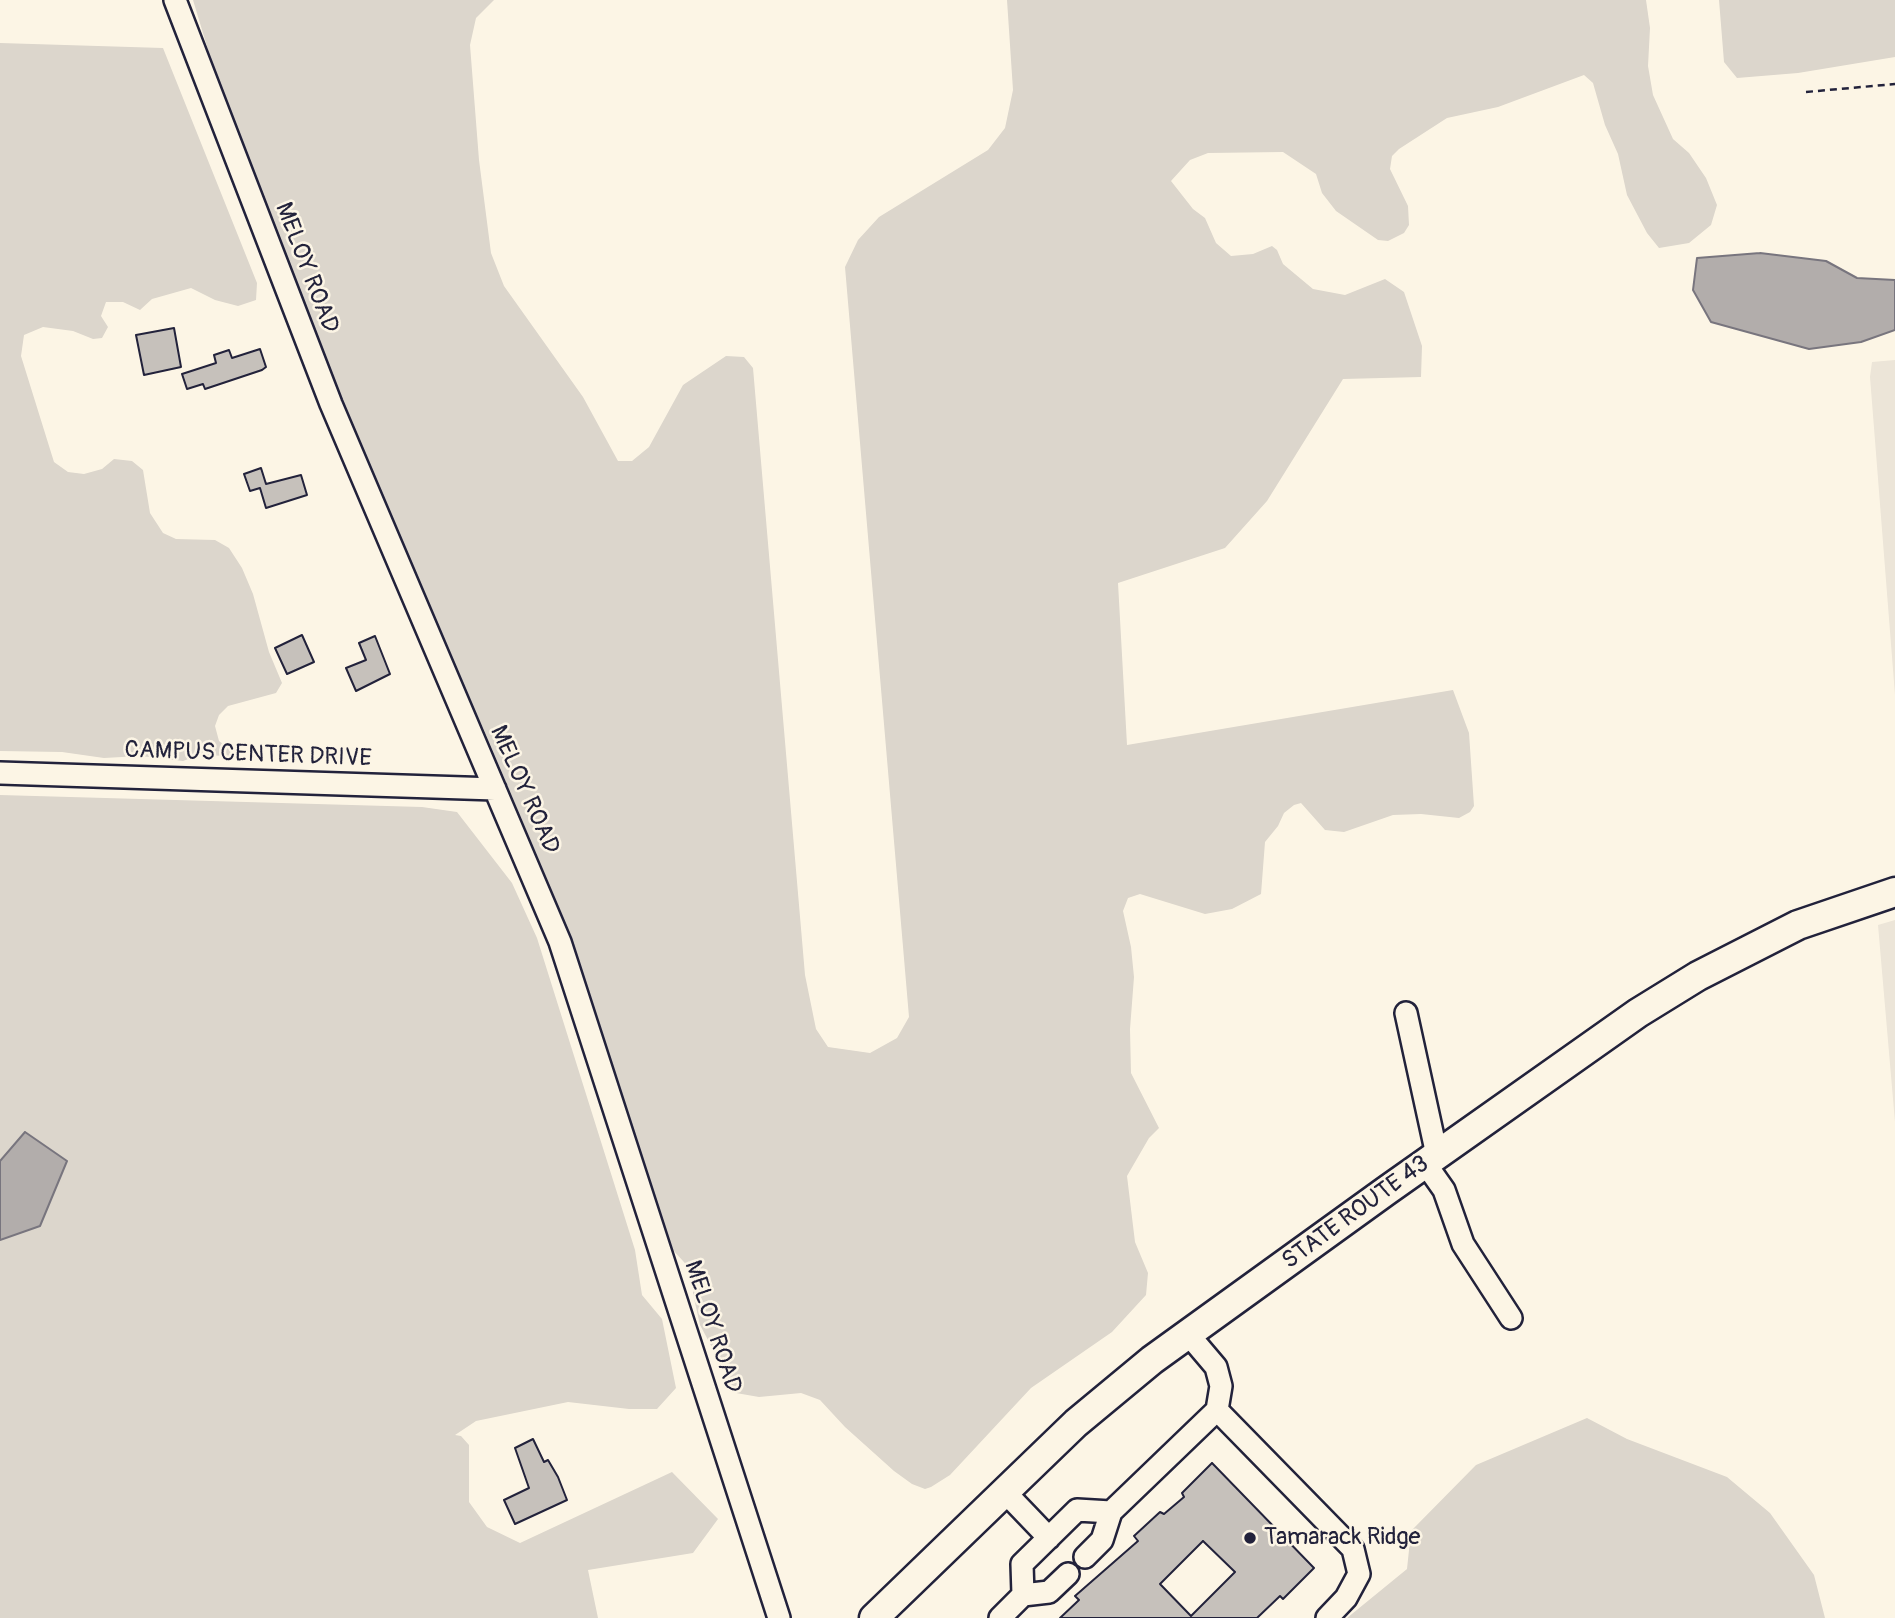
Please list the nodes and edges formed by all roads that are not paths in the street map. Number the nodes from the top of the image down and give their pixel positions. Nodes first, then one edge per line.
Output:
1 (175, 0) edge
2 (0, 773) edge
3 (495, 789) junction
4 (1895, 892) edge
5 (1406, 1013) dead end
6 (1431, 1159) junction
7 (1511, 1318) dead end
8 (1188, 1334) junction
9 (1217, 1410) junction
10 (1003, 1490) junction
11 (1111, 1512) junction
12 (1049, 1538) junction
13 (1085, 1557) dead end
14 (1068, 1574) dead end
15 (1023, 1595) junction
16 (779, 1618) edge
17 (874, 1618) edge
18 (1000, 1618) edge
19 (1327, 1618) edge

1 - 3 street, MELOY ROAD
2 - 3 street, CAMPUS CENTER DRIVE
3 - 16 street, MELOY ROAD
4 - 6 main road, STATE ROUTE 43
5 - 6 street
6 - 7 street
6 - 8 main road, STATE ROUTE 43
8 - 9 street
8 - 10 main road, STATE ROUTE 43
9 - 11 street
9 - 19 street
10 - 12 street
10 - 17 main road, STATE ROUTE 43
11 - 12 street
11 - 13 street
12 - 15 street
14 - 15 street
15 - 18 street

